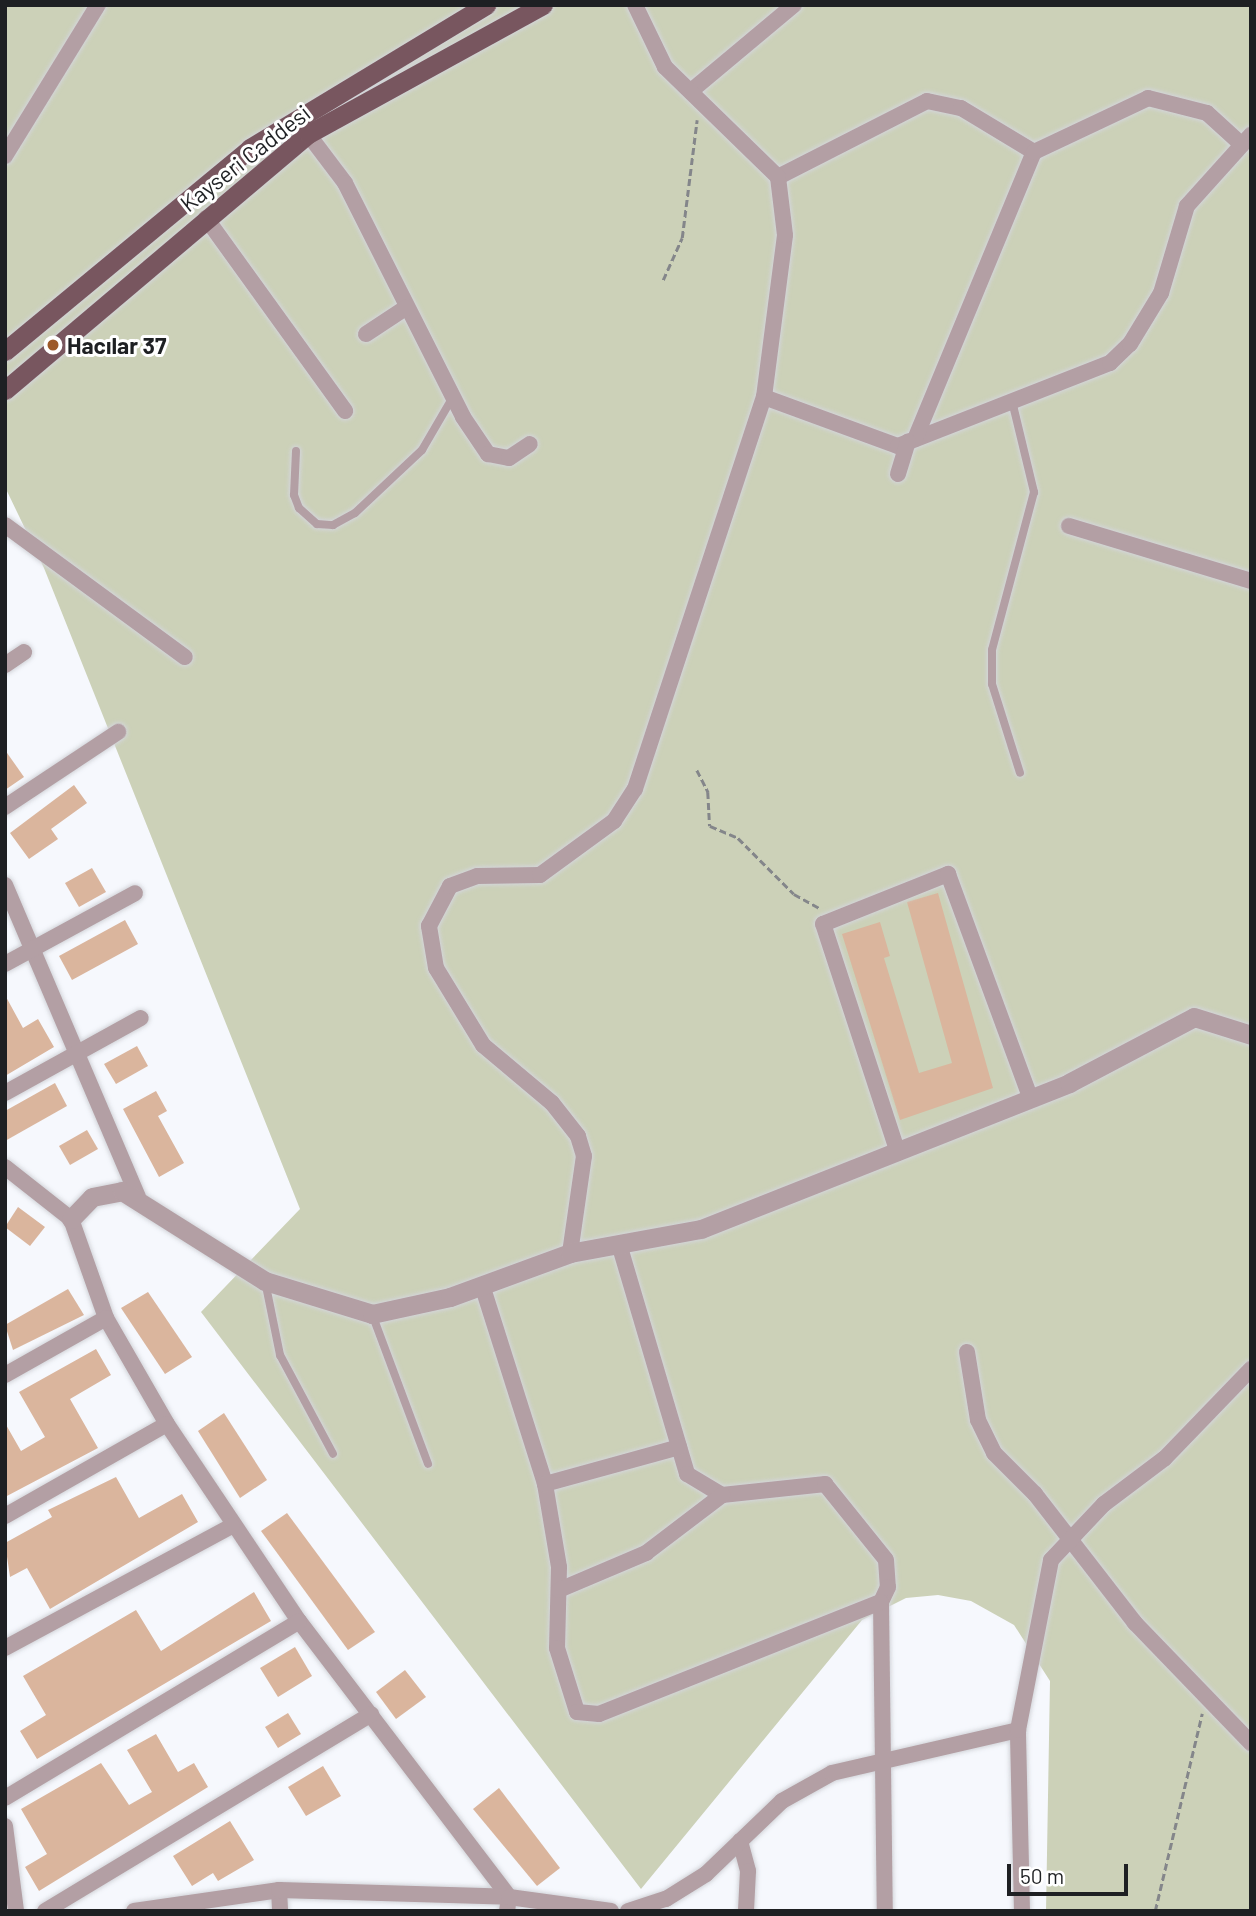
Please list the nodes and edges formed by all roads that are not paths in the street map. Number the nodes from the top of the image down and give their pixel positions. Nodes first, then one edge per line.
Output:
1 (98, 5) edge
2 (486, 5) edge
3 (543, 5) edge
4 (635, 5) edge
5 (794, 5) edge
6 (695, 95) junction
7 (308, 134) junction
8 (1246, 140) edge
9 (1034, 152) junction
10 (5, 156) edge
11 (778, 177) junction
12 (206, 218) junction
13 (407, 307) junction
14 (366, 334) dead end
15 (5, 351) edge
16 (5, 390) edge
17 (453, 397) junction
18 (764, 397) junction
19 (1012, 401) junction
20 (345, 411) dead end
21 (911, 440) junction
22 (530, 444) dead end
23 (296, 451) dead end
24 (898, 474) dead end
25 (5, 525) edge
26 (1069, 526) dead end
27 (1251, 581) edge
28 (24, 652) dead end
29 (185, 657) dead end
30 (5, 665) edge
31 (118, 732) dead end
32 (1020, 773) dead end
33 (5, 807) edge
34 (5, 885) edge
35 (135, 893) dead end
36 (30, 951) junction
37 (5, 964) edge
38 (141, 1018) dead end
39 (1248, 1029) edge
40 (75, 1053) junction
41 (5, 1094) edge
42 (1031, 1099) junction
43 (898, 1153) junction
44 (5, 1167) edge
45 (138, 1197) junction
46 (71, 1219) junction
47 (619, 1244) junction
48 (570, 1253) junction
49 (265, 1281) junction
50 (482, 1285) junction
51 (372, 1314) junction
52 (106, 1318) junction
53 (967, 1352) dead end
54 (1251, 1369) edge
55 (5, 1375) edge
56 (167, 1424) junction
57 (679, 1447) junction
58 (333, 1454) dead end
59 (428, 1464) dead end
60 (545, 1485) junction
61 (722, 1495) junction
62 (5, 1516) edge
63 (232, 1526) junction
64 (1069, 1538) junction
65 (559, 1590) junction
66 (881, 1602) junction
67 (299, 1621) junction
68 (5, 1648) edge
69 (371, 1714) junction
70 (1018, 1730) junction
71 (1251, 1743) edge
72 (886, 1759) junction
73 (5, 1798) edge
74 (5, 1826) edge
75 (740, 1842) junction
76 (279, 1890) junction
77 (508, 1904) edge
78 (16, 1911) edge
79 (45, 1911) edge
80 (134, 1911) edge
81 (280, 1911) edge
82 (611, 1911) edge
83 (628, 1911) edge
84 (746, 1911) edge
85 (885, 1911) edge
86 (1021, 1911) edge

1 - 10 street
2 - 15 main road, Kayseri Caddesi
3 - 7 main road, Kayseri Caddesi
4 - 6 street
5 - 6 street
6 - 11 street
7 - 12 main road, Kayseri Caddesi
7 - 13 street
8 - 9 street
8 - 19 street
9 - 11 street
9 - 21 street
11 - 18 street
12 - 16 main road, Kayseri Caddesi
12 - 20 street
13 - 14 street
13 - 17 street
17 - 22 street
17 - 23 lane
18 - 21 street
18 - 48 street
19 - 21 street
19 - 32 lane
21 - 24 street
25 - 29 street
26 - 27 street
28 - 30 street
31 - 33 street
34 - 36 street
35 - 36 street
36 - 37 street
36 - 40 street
38 - 40 street
39 - 42 street
40 - 41 street
40 - 45 street
42 - 43 street
42 - 43 street
43 - 47 street
44 - 46 street
45 - 46 street
45 - 49 street
46 - 52 street
47 - 48 street
47 - 57 street
48 - 50 street
49 - 51 street
49 - 58 lane
50 - 51 street
50 - 60 street
51 - 59 lane
52 - 55 street
52 - 56 street
53 - 64 street
54 - 64 street
56 - 62 street
56 - 63 street
57 - 60 street
57 - 61 street
60 - 65 street
61 - 65 street
61 - 66 street
63 - 67 street
63 - 68 street
64 - 70 street
64 - 71 street
65 - 66 street
66 - 72 street
67 - 69 street
67 - 73 street
69 - 77 street
69 - 79 street
70 - 72 street
70 - 86 street
72 - 75 street
72 - 85 street
74 - 78 street
75 - 83 street
75 - 84 street
76 - 77 street
76 - 80 street
76 - 81 street
77 - 82 street

